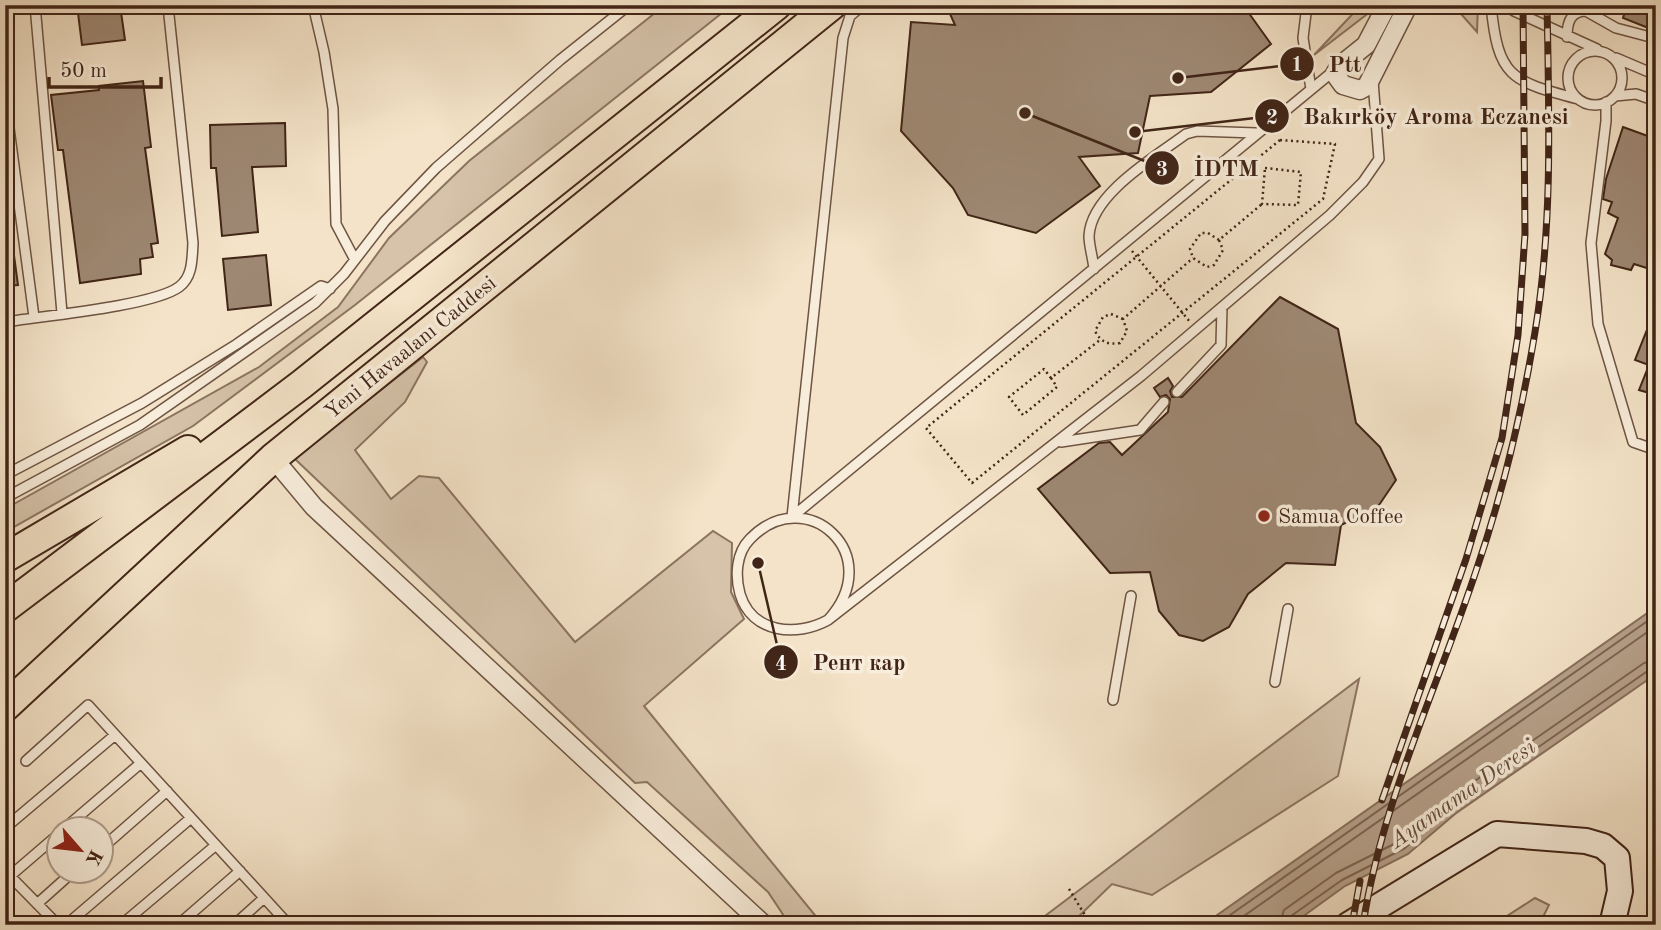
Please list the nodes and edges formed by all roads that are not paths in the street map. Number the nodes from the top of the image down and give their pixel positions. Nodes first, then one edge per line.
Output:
1 (35, 5) edge
2 (313, 5) edge
3 (629, 5) edge
4 (777, 5) edge
5 (832, 5) edge
6 (863, 5) edge
7 (1307, 5) edge
8 (1387, 5) edge
9 (1408, 5) edge
10 (1491, 5) edge
11 (1511, 5) edge
12 (168, 6) edge
13 (1583, 8) edge
14 (1567, 37) junction
15 (1654, 38) edge
16 (1605, 53) junction
17 (1343, 64) junction
18 (1373, 75) junction
19 (1656, 75) edge
20 (1311, 89) junction
21 (1615, 96) junction
22 (5, 98) edge
23 (1579, 99) junction
24 (1656, 101) edge
25 (1605, 102) junction
26 (1256, 133) junction
27 (355, 260) junction
28 (1094, 269) junction
29 (330, 289) junction
30 (1222, 307) junction
31 (62, 313) junction
32 (34, 317) junction
33 (5, 322) edge
34 (302, 384) junction
35 (1177, 391) dead end
36 (1164, 402) dead end
37 (1058, 442) junction
38 (1656, 450) edge
39 (273, 458) junction
40 (5, 475) edge
41 (5, 499) edge
42 (792, 517) junction
43 (5, 558) edge
44 (1131, 596) dead end
45 (5, 608) edge
46 (1288, 609) dead end
47 (828, 620) junction
48 (1275, 682) dead end
49 (1113, 700) dead end
50 (5, 707) edge
51 (115, 734) junction
52 (26, 761) dead end
53 (141, 763) junction
54 (167, 791) junction
55 (81, 814) edge
56 (191, 818) junction
57 (5, 828) edge
58 (116, 836) edge
59 (46, 844) edge
60 (216, 845) junction
61 (240, 871) junction
62 (8, 873) edge
63 (59, 884) edge
64 (264, 898) junction
65 (37, 904) junction
66 (58, 925) edge
67 (66, 925) edge
68 (121, 925) edge
69 (177, 925) edge
70 (234, 925) edge
71 (289, 925) edge
72 (764, 925) edge
73 (1348, 925) edge
74 (1612, 925) edge

1 - 31 lane
2 - 27 lane
3 - 27 lane
4 - 34 main road, Yeni Havaalanı Caddesi
5 - 39 main road, Yeni Havaalanı Caddesi
6 - 42 lane
7 - 20 lane
8 - 17 street
9 - 18 street
10 - 23 lane
11 - 14 lane
12 - 31 lane
13 - 14 lane
13 - 15 lane
14 - 16 lane
16 - 19 lane
16 - 21 lane
16 - 23 lane
17 - 18 street
17 - 20 lane
18 - 30 lane
20 - 26 lane
21 - 24 lane
21 - 25 lane
22 - 32 lane
23 - 25 lane
25 - 38 lane
26 - 28 lane
26 - 28 lane
27 - 29 lane
28 - 42 lane
29 - 40 lane
29 - 41 lane
30 - 35 lane
30 - 37 lane
31 - 32 lane
32 - 33 lane
34 - 43 main road
34 - 45 main road, Yeni Havaalanı Caddesi
36 - 37 lane
37 - 47 lane
39 - 50 main road, Yeni Havaalanı Caddesi
39 - 72 street
42 - 47 lane
42 - 47 lane
44 - 49 lane
46 - 48 lane
51 - 52 lane
51 - 53 lane
51 - 57 lane
53 - 54 lane
53 - 55 lane
54 - 56 lane
54 - 58 lane
56 - 60 lane
56 - 67 lane
59 - 62 lane
60 - 61 lane
60 - 68 lane
61 - 64 lane
61 - 69 lane
62 - 65 lane
63 - 65 lane
64 - 70 lane
64 - 71 lane
65 - 66 lane
73 - 74 street

